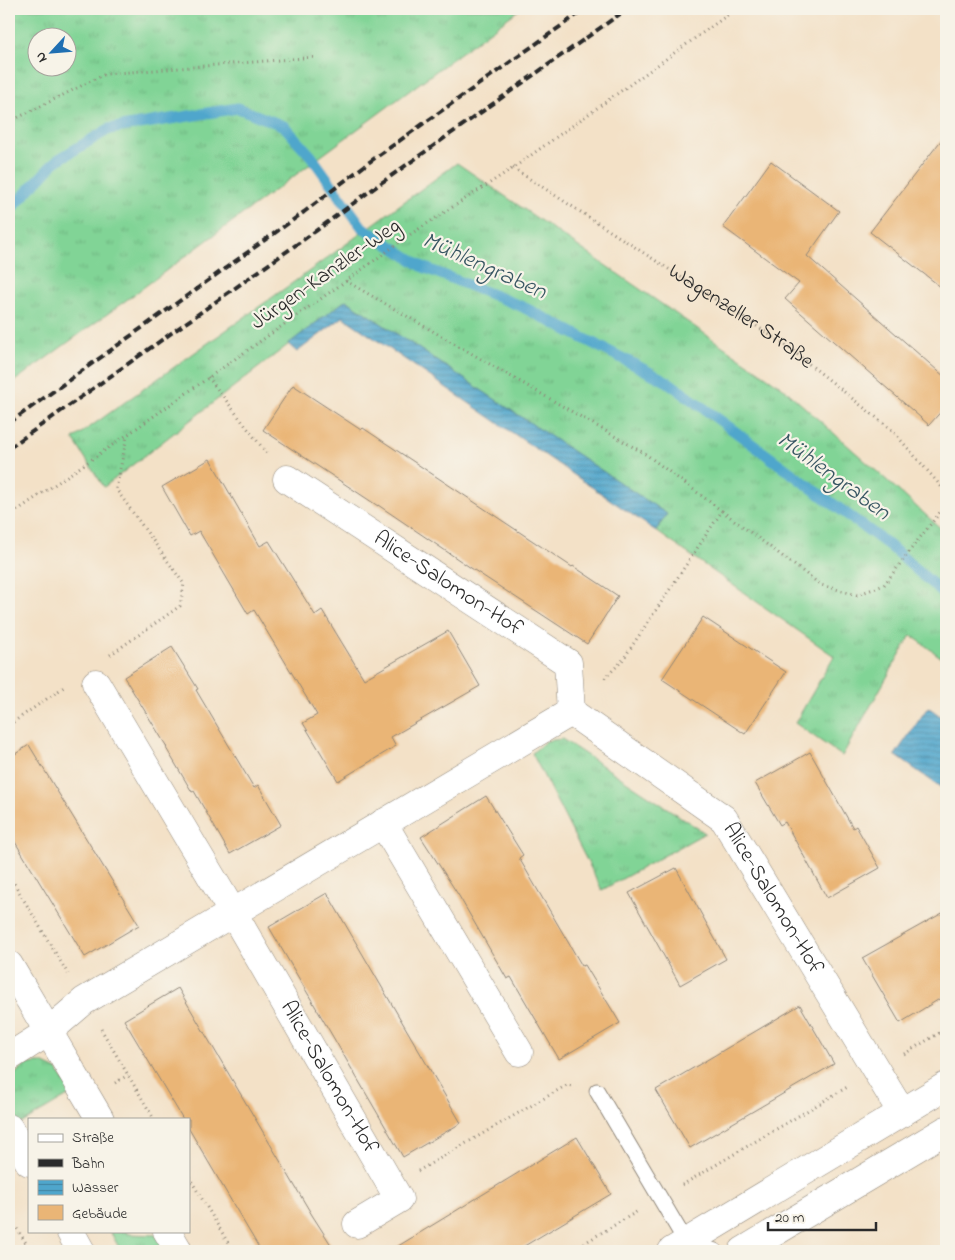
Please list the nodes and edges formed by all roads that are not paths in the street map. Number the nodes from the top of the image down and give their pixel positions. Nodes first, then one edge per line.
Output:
1 (287, 479) road end
2 (100, 671) road end
3 (571, 712) junction
4 (383, 823) junction
5 (233, 913) junction
6 (9, 965) edge
7 (48, 1032) junction
8 (519, 1052) dead end
9 (9, 1057) edge
10 (946, 1086) edge
11 (597, 1091) road end
12 (902, 1113) junction
13 (99, 1118) edge
14 (9, 1128) edge
15 (946, 1130) edge
16 (28, 1160) edge
17 (357, 1224) dead end
18 (71, 1232) edge
19 (168, 1232) edge
20 (681, 1248) edge
21 (82, 1251) edge
22 (177, 1251) edge
23 (716, 1251) edge
24 (743, 1251) edge

1 - 3 street, Alice-Salomon-Hof
2 - 5 street, Alice-Salomon-Hof
3 - 4 street
3 - 12 street, Alice-Salomon-Hof
4 - 5 street
4 - 8 street
5 - 7 street
5 - 17 street, Alice-Salomon-Hof
6 - 7 street
7 - 9 street
7 - 13 street
10 - 12 street
11 - 20 lane
12 - 20 street
14 - 16 street
15 - 24 street
18 - 21 street
19 - 22 street
20 - 23 lane

